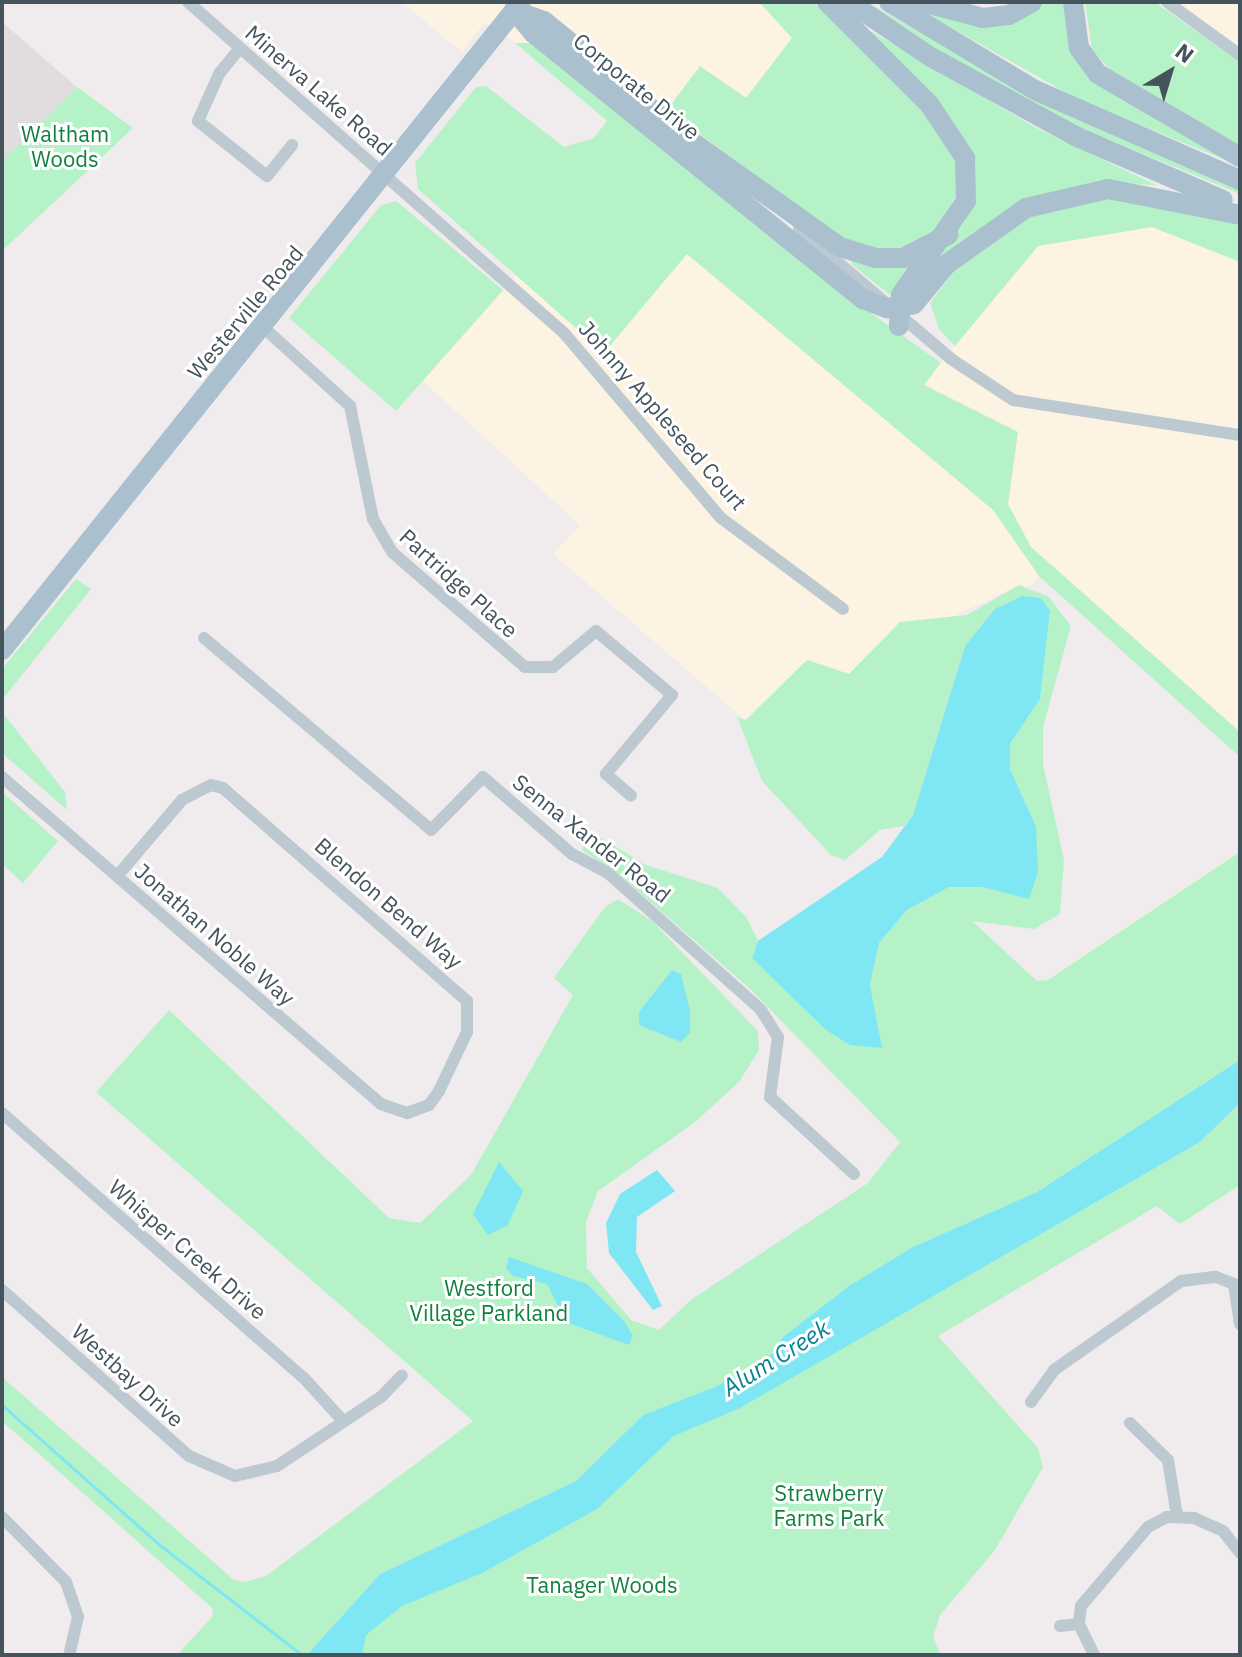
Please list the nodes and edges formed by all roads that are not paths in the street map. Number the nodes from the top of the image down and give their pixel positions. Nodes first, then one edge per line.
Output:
1 (188, 2) edge
2 (827, 2) edge
3 (849, 2) edge
4 (889, 2) edge
5 (922, 2) edge
6 (1032, 2) edge
7 (1073, 2) edge
8 (1167, 2) edge
9 (518, 6) edge
10 (240, 48) junction
11 (1240, 55) edge
12 (695, 144) junction
13 (292, 145) dead end
14 (1240, 157) edge
15 (388, 176) junction
16 (1240, 180) edge
17 (1240, 207) edge
18 (1240, 215) edge
19 (948, 235) junction
20 (899, 318) junction
21 (263, 327) junction
22 (1240, 435) edge
23 (843, 609) dead end
24 (204, 638) dead end
25 (2, 650) edge
26 (2, 777) edge
27 (631, 796) dead end
28 (117, 876) junction
29 (2, 1113) edge
30 (407, 1113) joint
31 (854, 1174) dead end
32 (1237, 1278) edge
33 (2, 1290) edge
34 (1240, 1324) edge
35 (402, 1375) dead end
36 (1031, 1402) dead end
37 (343, 1421) junction
38 (1130, 1423) dead end
39 (1177, 1516) junction
40 (2, 1517) edge
41 (1240, 1553) edge
42 (1079, 1624) junction
43 (1060, 1626) dead end
44 (69, 1655) edge
45 (1094, 1655) edge

1 - 10 street, Minerva Lake Road
2 - 19 main road
3 - 17 main road
4 - 16 main road
5 - 6 main road
7 - 14 main road
8 - 11 street
9 - 12 main road, Corporate Drive
9 - 15 main road, Westerville Road
9 - 20 main road, Corporate Drive
10 - 13 street
10 - 15 street, Minerva Lake Road
12 - 19 main road
12 - 20 street, Corporate Drive
15 - 21 main road, Westerville Road
15 - 23 street, Johnny Appleseed Court
18 - 20 main road
19 - 20 main road
20 - 22 street, Corporate Drive
21 - 25 main road, Westerville Road
21 - 27 street, Partridge Place
24 - 31 street, Senna Xander Road
26 - 28 street, Jonathan Noble Way
28 - 30 street, Jonathan Noble Way
28 - 30 street, Blendon Bend Way
29 - 37 street, Whisper Creek Drive
32 - 34 street
32 - 36 street
33 - 37 street, Westbay Drive
35 - 37 street
38 - 39 street
39 - 41 street
39 - 42 street
40 - 44 street
42 - 43 street
42 - 45 street

